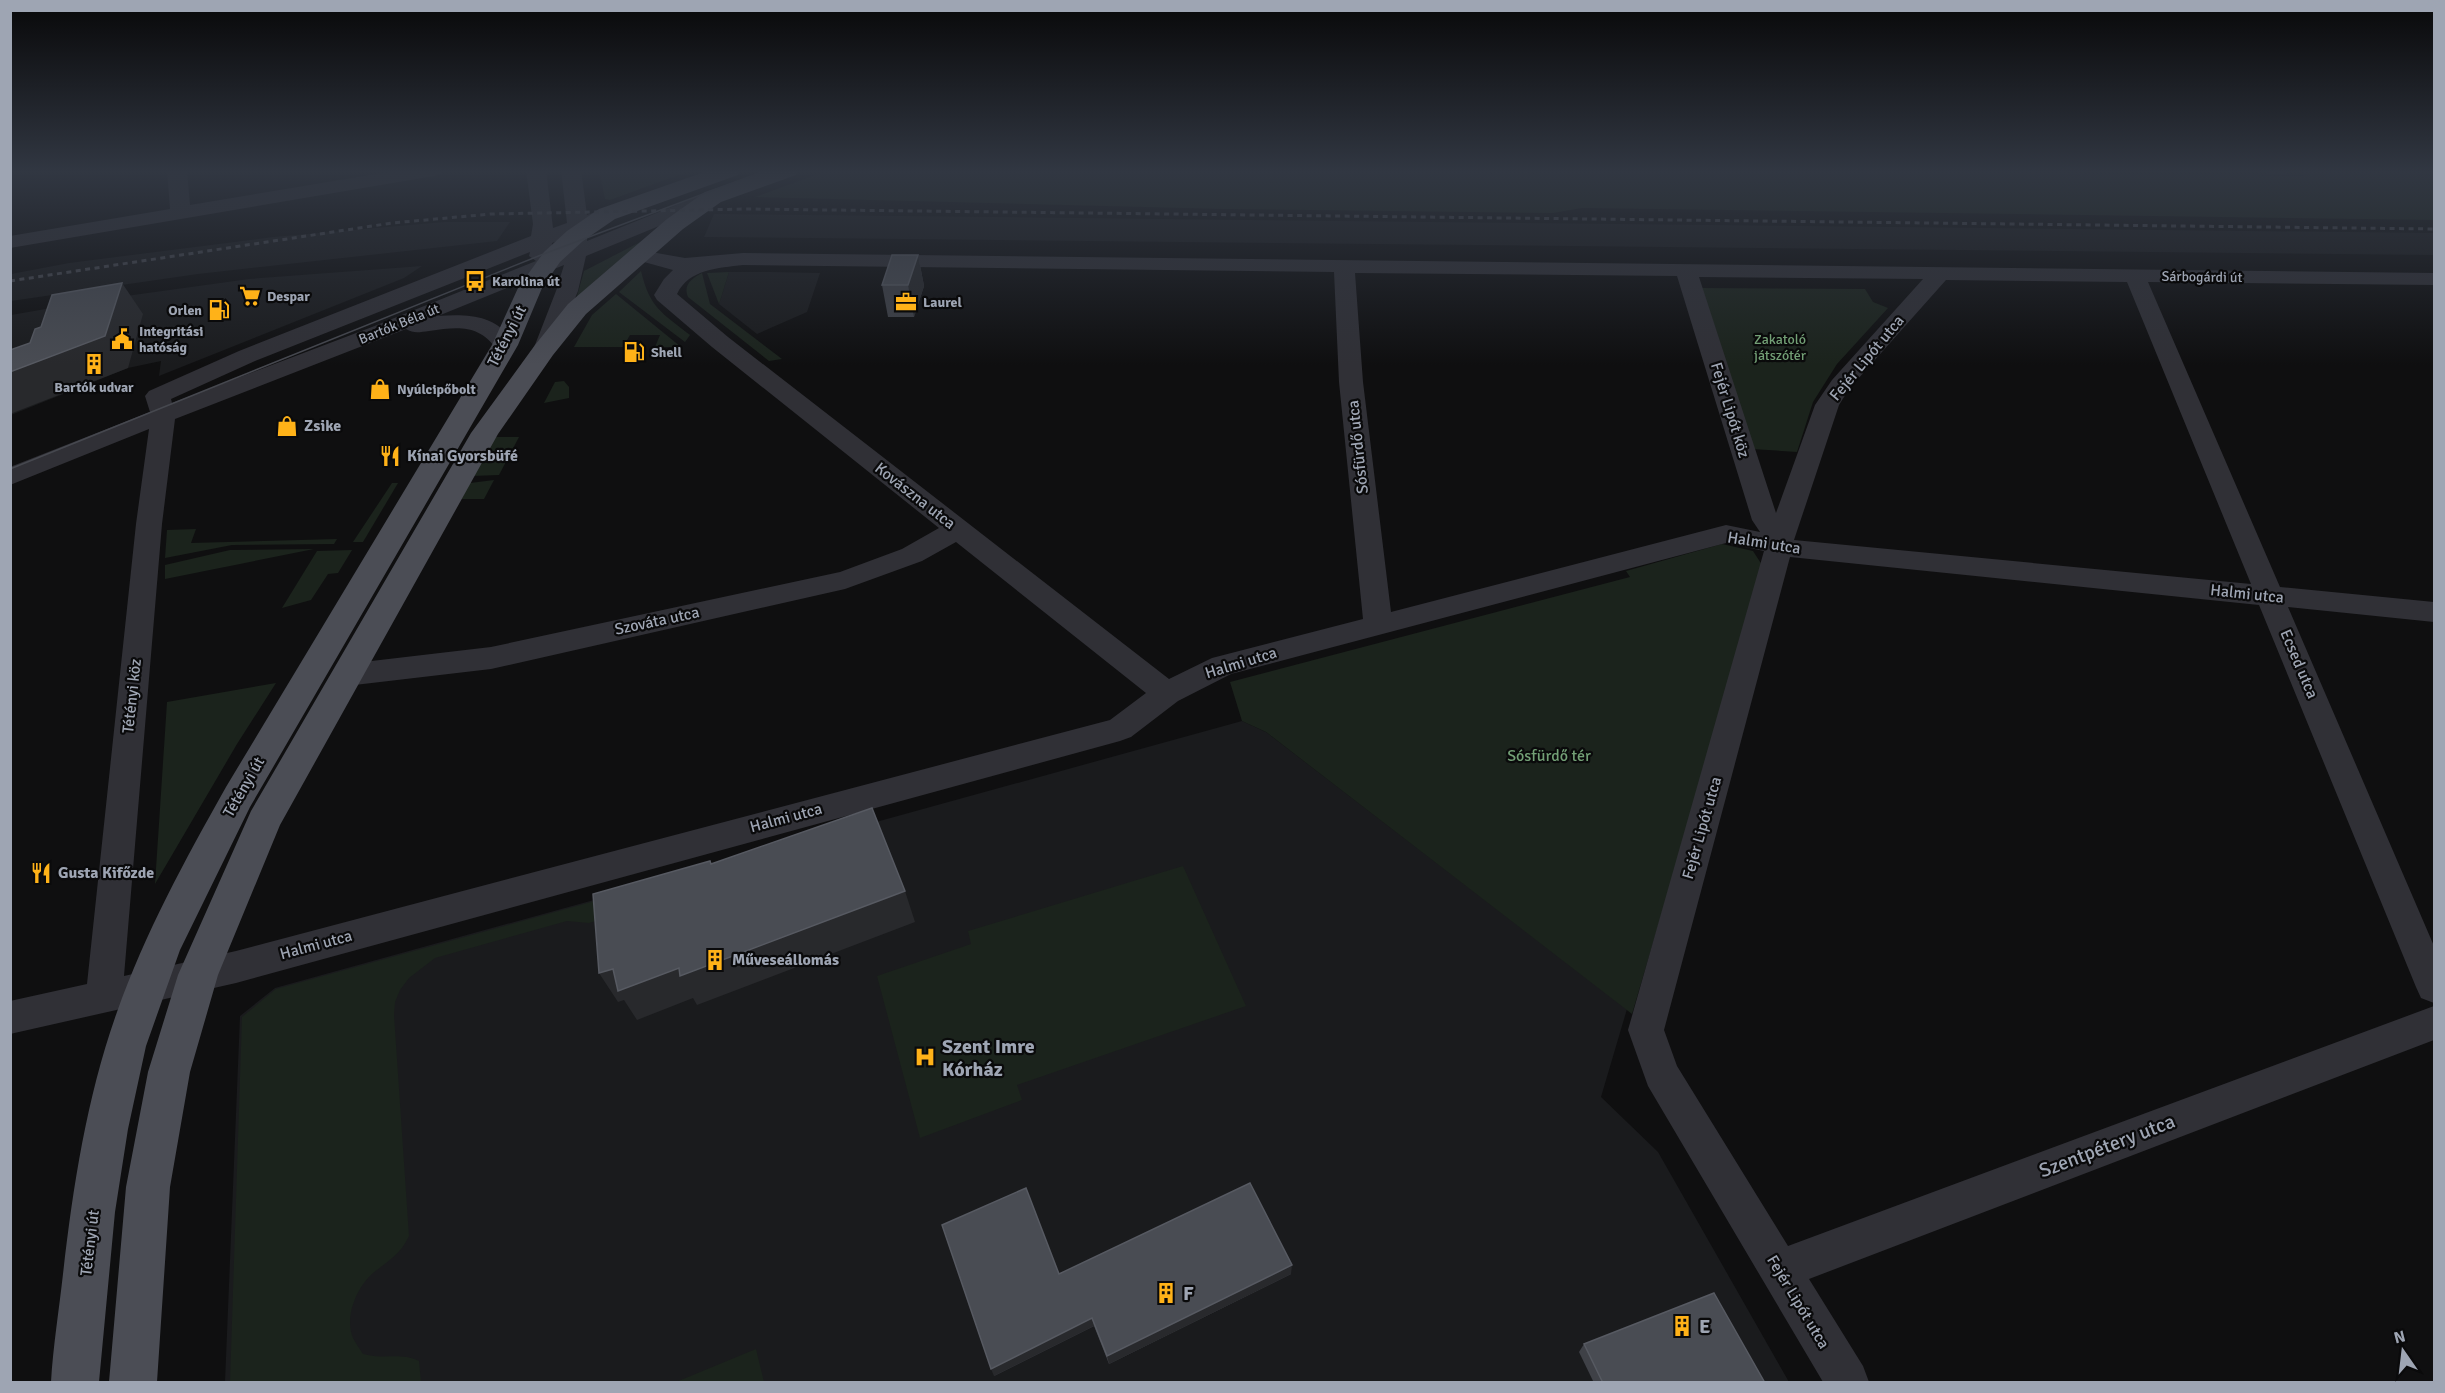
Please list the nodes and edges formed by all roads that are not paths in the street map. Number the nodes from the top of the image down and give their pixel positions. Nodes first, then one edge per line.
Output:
1 (50, 235) edge
2 (540, 235) edge
3 (576, 235) edge
4 (580, 235) edge
5 (586, 235) edge
6 (666, 235) edge
7 (576, 238) junction
8 (10, 242) edge
9 (652, 252) junction
10 (539, 264) junction
11 (701, 265) junction
12 (1344, 267) junction
13 (1686, 271) junction
14 (1940, 273) junction
15 (2135, 276) junction
16 (2409, 279) junction
17 (2434, 279) edge
18 (665, 295) junction
19 (2434, 302) edge
20 (380, 332) junction
21 (505, 345) junction
22 (543, 350) junction
23 (160, 405) junction
24 (10, 455) edge
25 (10, 477) edge
26 (958, 529) junction
27 (1782, 544) junction
28 (2271, 597) junction
29 (2434, 612) edge
30 (1378, 625) junction
31 (346, 675) junction
32 (1167, 693) junction
33 (198, 975) junction
34 (148, 986) junction
35 (104, 997) junction
36 (2434, 1015) edge
37 (10, 1018) edge
38 (1779, 1269) junction
39 (75, 1383) edge
40 (134, 1383) edge
41 (1847, 1383) edge

1 - 8 street
2 - 10 street
3 - 7 street
4 - 7 main road
5 - 7 street
6 - 9 main road, Tétényi út
7 - 10 main road, Tétényi út
7 - 22 street, Tétényi út
9 - 11 street, Sárbogárdi út
9 - 18 street, Kovászna utca
9 - 22 main road, Tétényi út
10 - 20 street, Bartók Béla út
10 - 21 main road, Tétényi út
10 - 23 street, Bartók Béla út
11 - 12 street, Sárbogárdi út
11 - 18 street
12 - 13 street, Sárbogárdi út
12 - 30 street, Sósfürdő utca
13 - 14 street, Sárbogárdi út
13 - 27 street, Fejér Lipót köz
14 - 15 street, Sárbogárdi út
14 - 27 street, Fejér Lipót utca
15 - 16 street, Sárbogárdi út
15 - 28 street, Ecsed utca
16 - 17 street, Sárbogárdi út
16 - 19 street
18 - 26 street, Kovászna utca
20 - 21 street
20 - 23 street, Bartók Béla út
21 - 34 main road, Tétényi út
22 - 31 main road, Tétényi út
23 - 24 street, Bartók Béla út
23 - 25 street, Bartók Béla út
23 - 35 street, Tétényi köz
26 - 31 street, Szováta utca
26 - 32 street, Kovászna utca
27 - 28 street, Halmi utca
27 - 30 street, Halmi utca
27 - 38 street, Fejér Lipót utca
28 - 29 street, Halmi utca
28 - 36 street, Ecsed utca
30 - 32 street, Halmi utca
31 - 33 main road, Tétényi út
32 - 33 street, Halmi utca
33 - 34 street, Halmi utca
33 - 40 main road, Tétényi út
34 - 35 street, Halmi utca
34 - 39 main road, Tétényi út
35 - 37 street, Halmi utca
36 - 38 street, Szentpétery utca
38 - 41 street, Fejér Lipót utca

